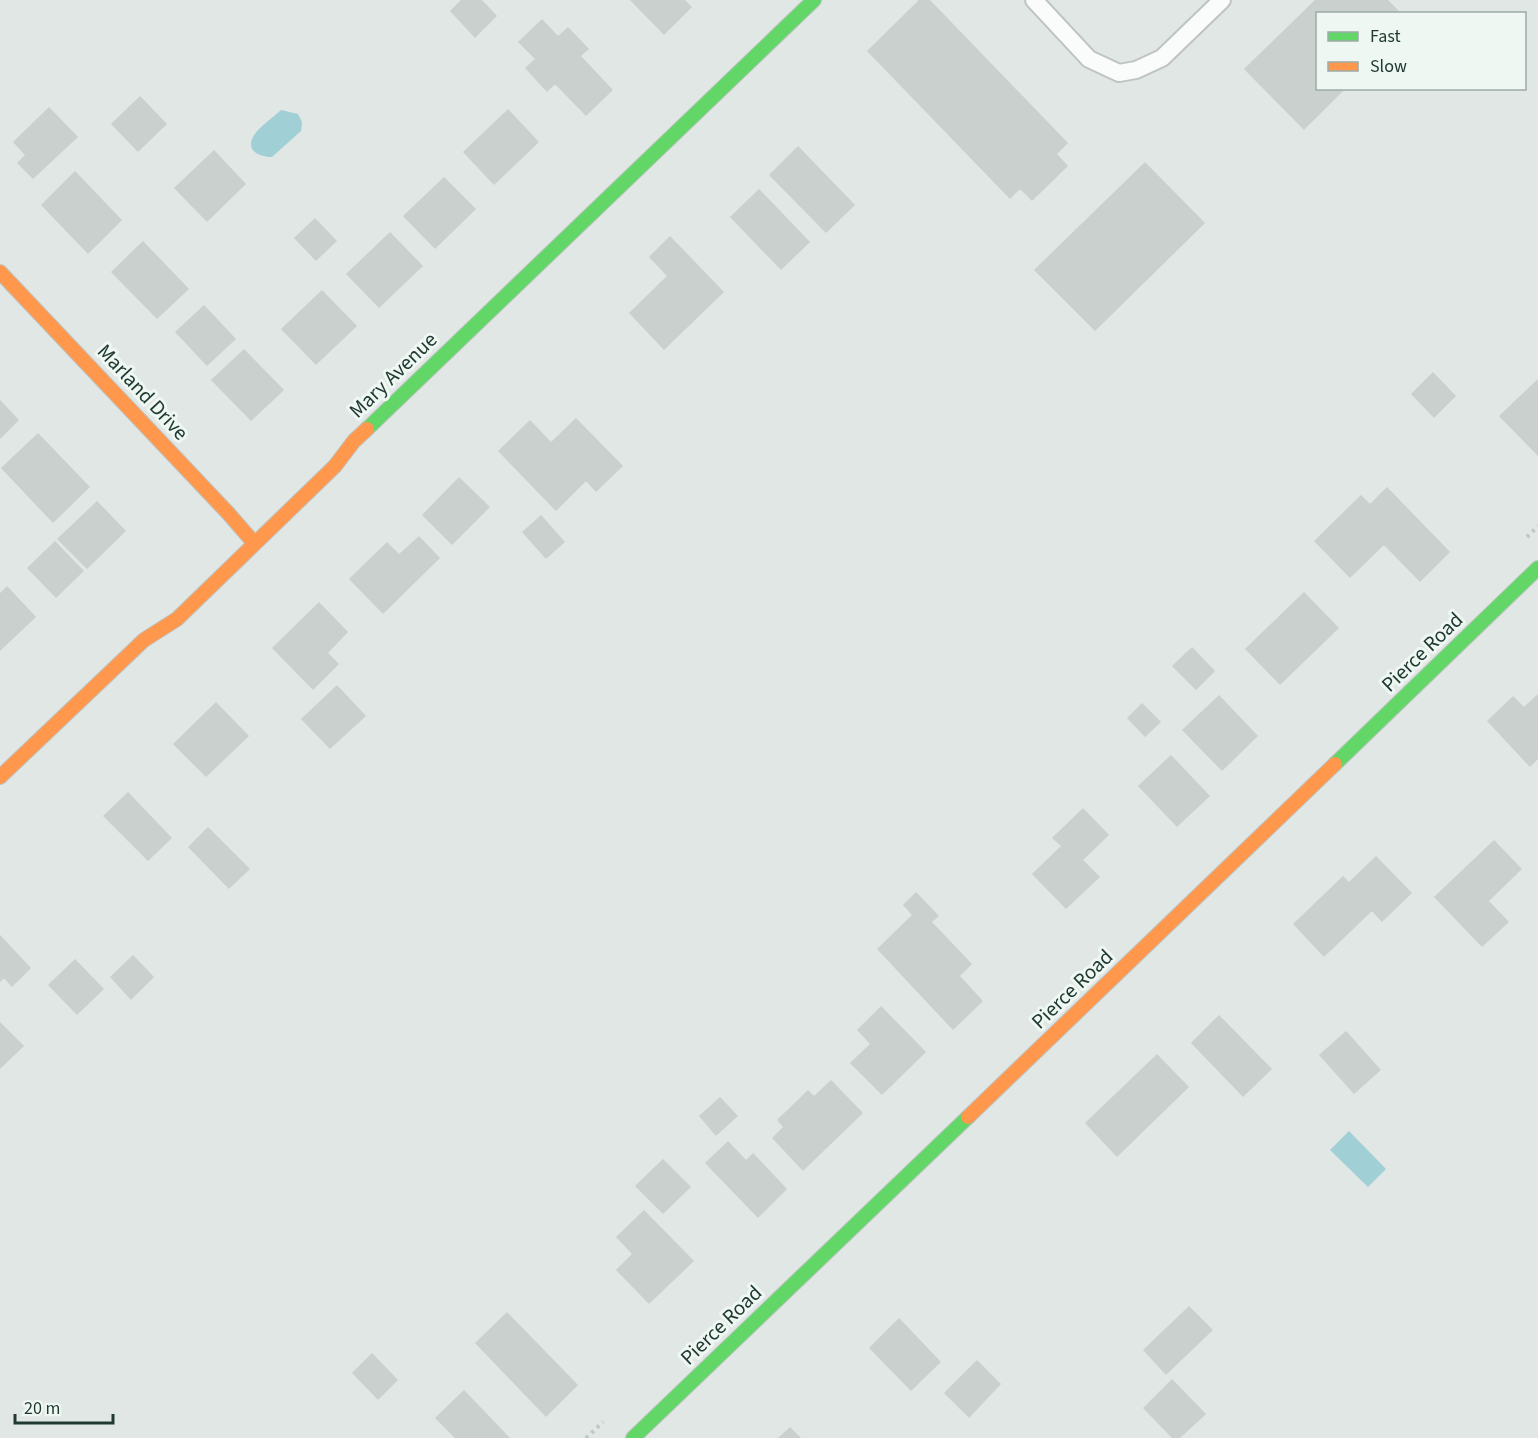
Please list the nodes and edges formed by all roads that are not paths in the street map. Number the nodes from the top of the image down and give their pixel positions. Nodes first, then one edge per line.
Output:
1 (814, 0) edge
2 (1034, 0) edge
3 (1222, 0) edge
4 (0, 272) edge
5 (254, 543) junction
6 (1538, 568) edge
7 (0, 777) edge
8 (633, 1438) edge

1 - 5 street, Mary Avenue
2 - 3 lane
4 - 5 street, Marland Drive
5 - 7 street, Mary Avenue
6 - 8 street, Pierce Road

